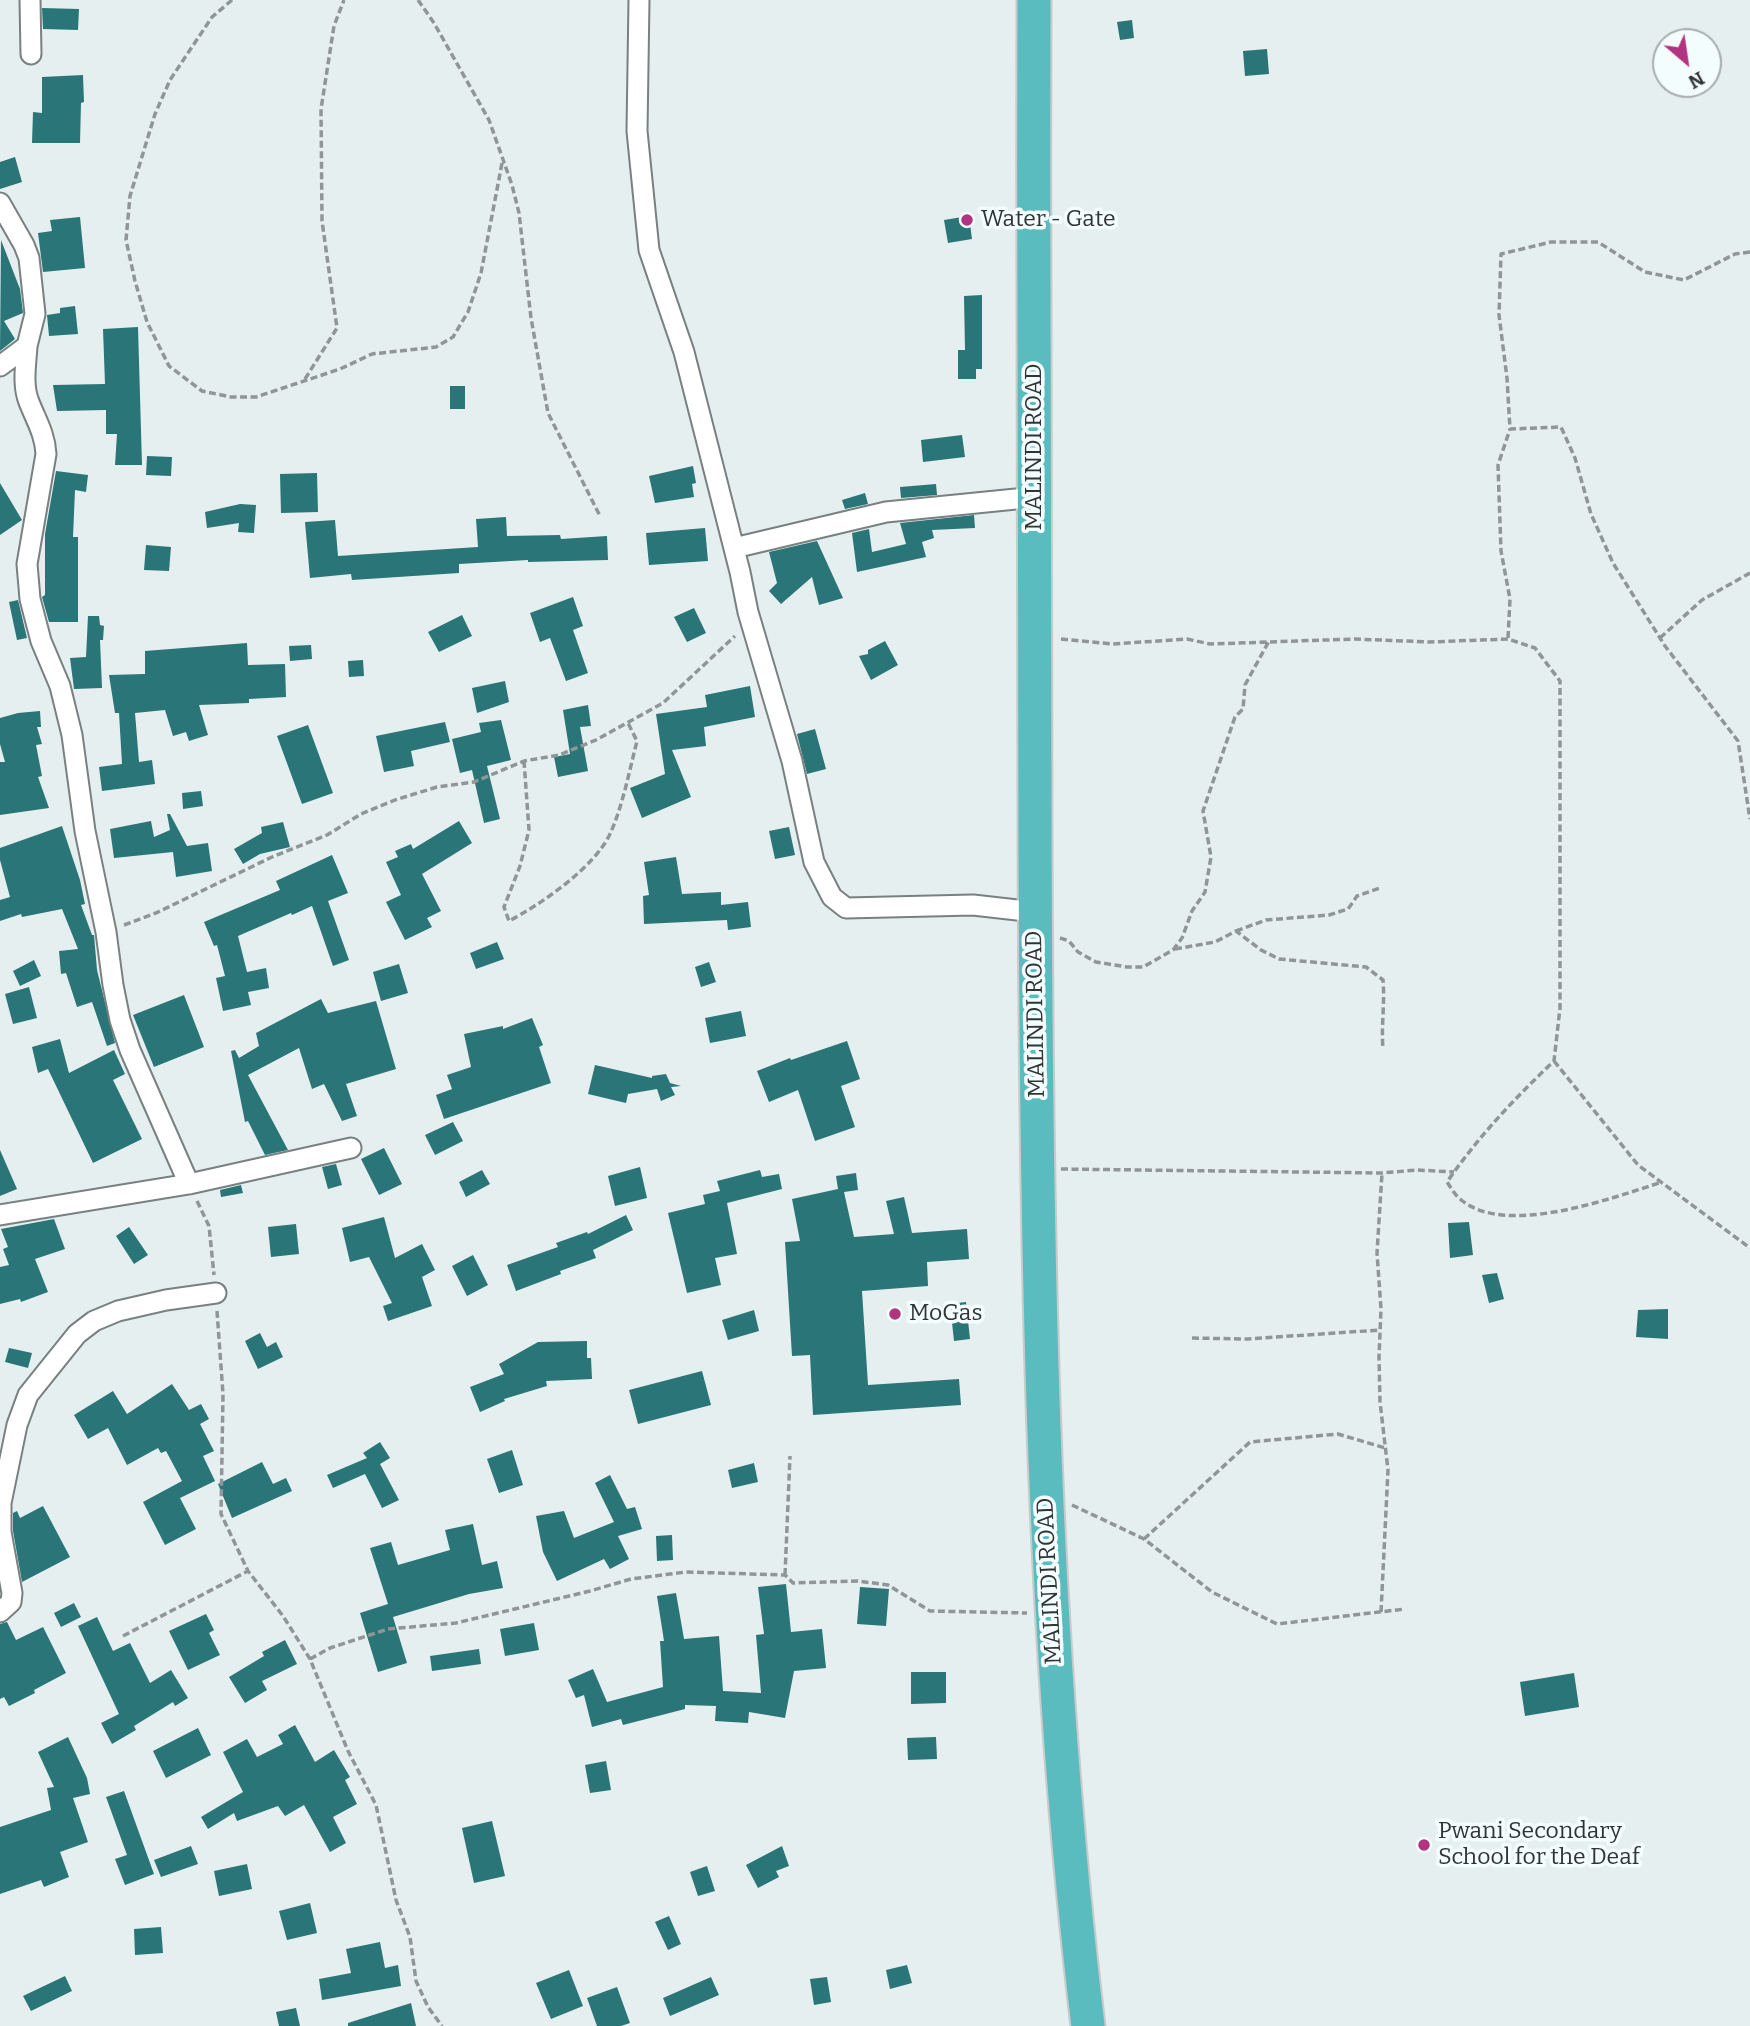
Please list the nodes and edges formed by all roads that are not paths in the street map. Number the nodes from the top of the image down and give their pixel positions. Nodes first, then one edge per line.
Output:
1 (30, 0) edge
2 (639, 0) edge
3 (1034, 0) edge
4 (32, 54) dead end
5 (0, 204) edge
6 (27, 346) junction
7 (0, 366) edge
8 (1035, 497) junction
9 (734, 548) junction
10 (1035, 924) junction
11 (351, 1148) dead end
12 (189, 1184) junction
13 (0, 1215) edge
14 (216, 1293) road end
15 (0, 1612) edge
16 (1088, 2026) edge

1 - 4 street
2 - 9 street
3 - 8 highway, MALINDI ROAD
5 - 6 street
6 - 7 street
6 - 12 street
8 - 9 street
8 - 10 highway, MALINDI ROAD
9 - 10 street
10 - 16 highway, MALINDI ROAD
11 - 12 street
12 - 13 street
14 - 15 street

